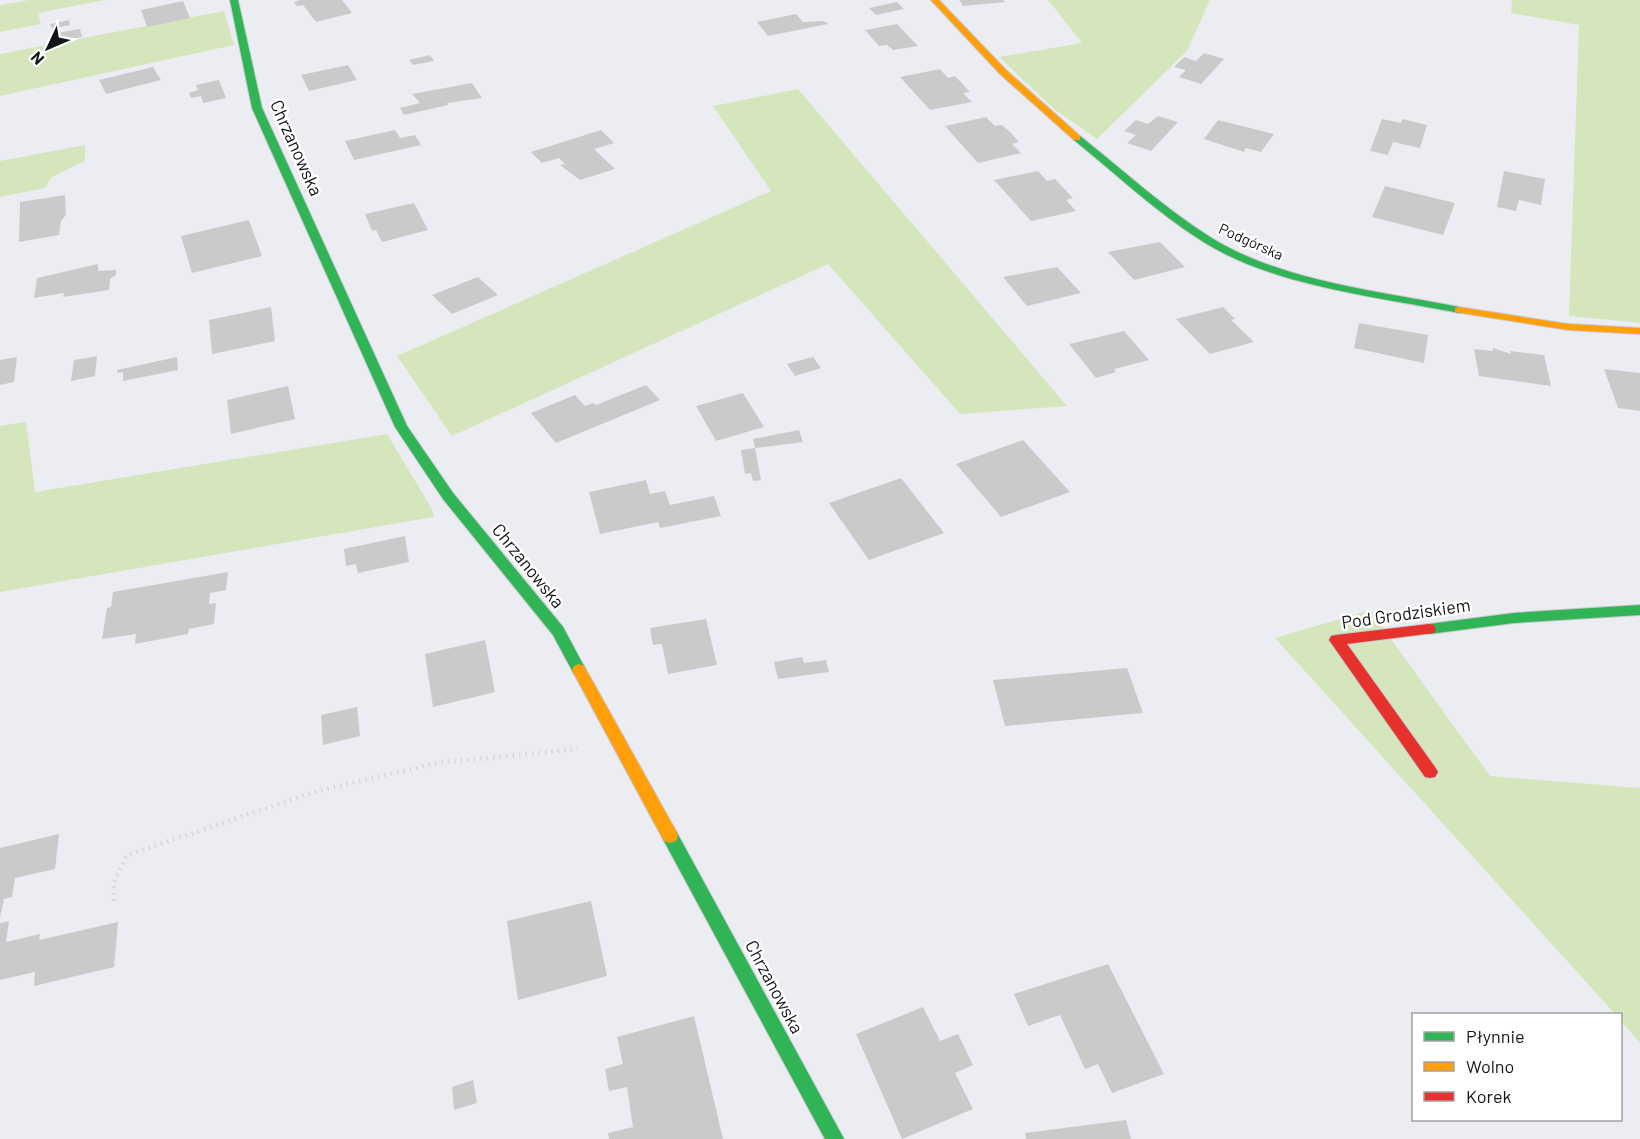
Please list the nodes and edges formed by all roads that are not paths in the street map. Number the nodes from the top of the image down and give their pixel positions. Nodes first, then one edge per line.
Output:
1 (234, 0) edge
2 (935, 0) edge
3 (1640, 331) edge
4 (1640, 610) edge
5 (1430, 772) dead end
6 (835, 1139) edge

1 - 6 street, Chrzanowska
2 - 3 street, Podgórska
4 - 5 street, Pod Grodziskiem

